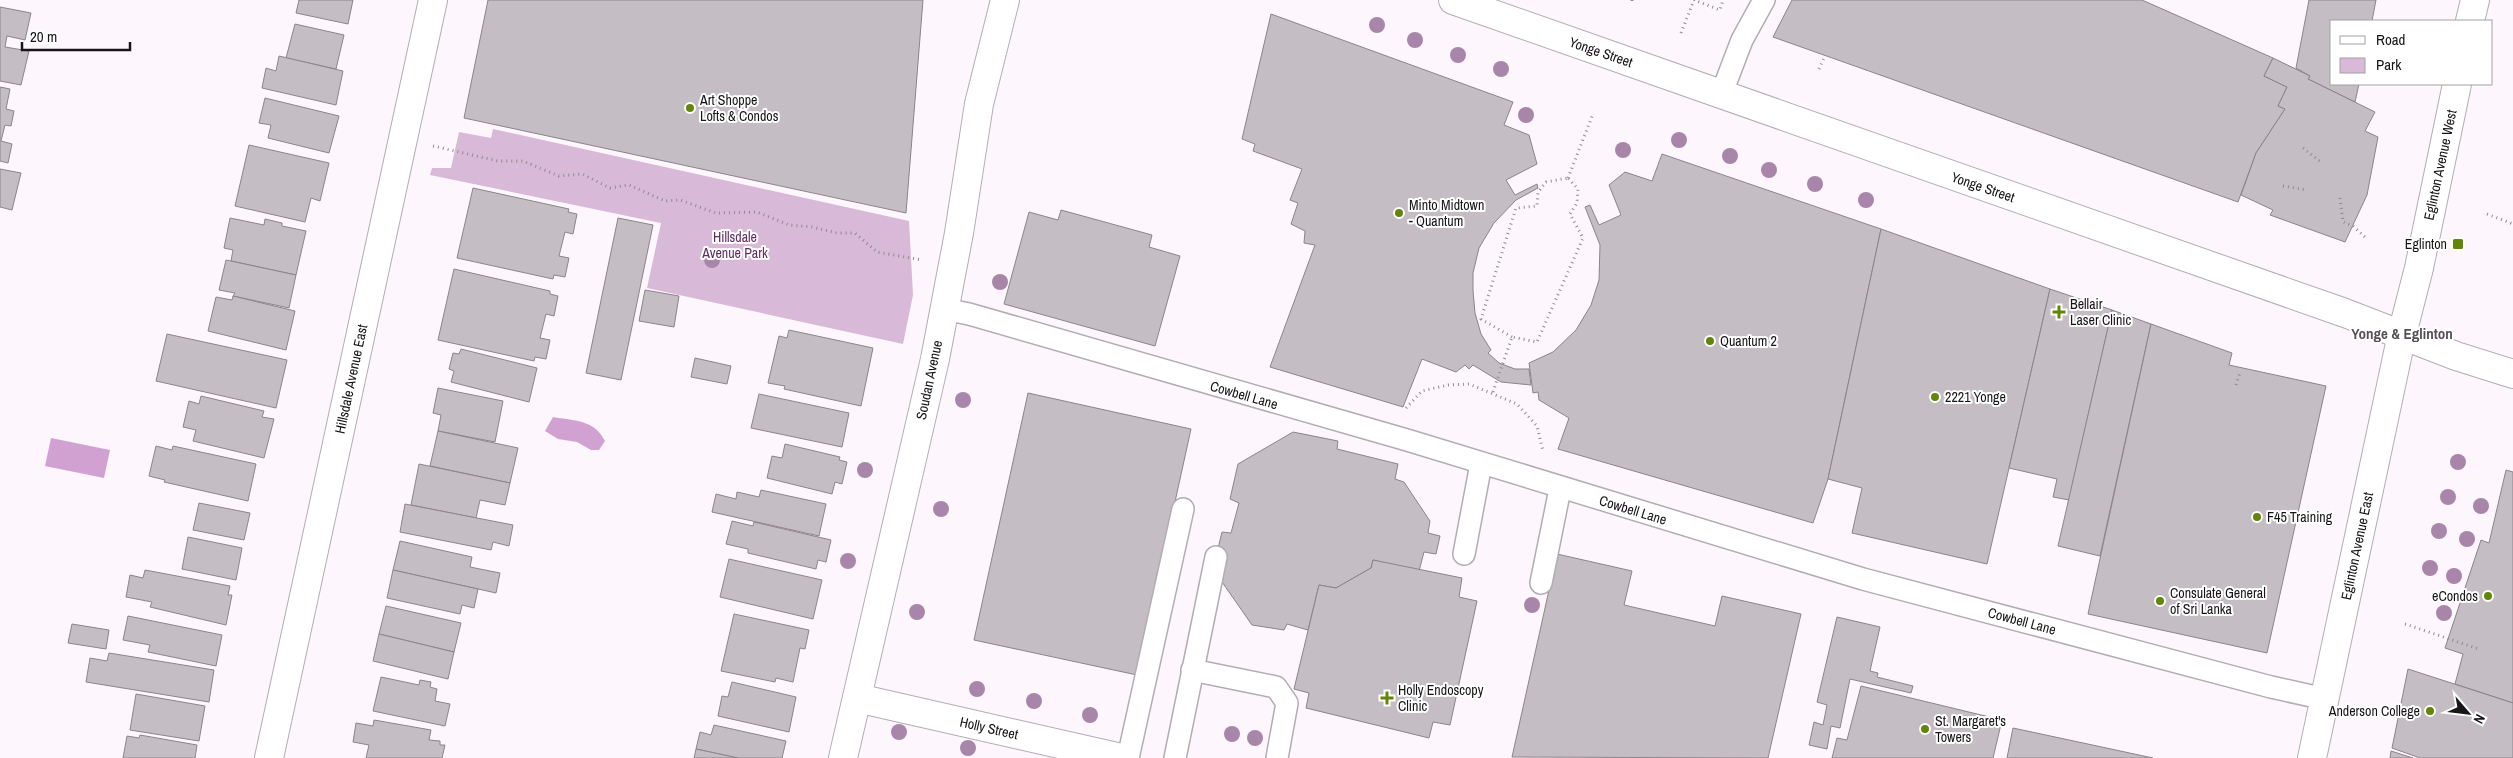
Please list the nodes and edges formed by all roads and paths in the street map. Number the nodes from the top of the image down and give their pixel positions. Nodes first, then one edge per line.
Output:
1 (433, 0) edge
2 (1005, 0) edge
3 (1453, 0) edge
4 (1724, 0) edge
5 (1764, 0) edge
6 (2475, 0) edge
7 (2470, 20) edge
8 (1681, 33) dead end
9 (1824, 56) dead end
10 (1819, 69) dead end
11 (2457, 85) edge
12 (1722, 95) junction
13 (1593, 114) dead end
14 (432, 146) dead end
15 (2303, 148) dead end
16 (2321, 162) dead end
17 (1568, 178) junction
18 (2283, 186) dead end
19 (2307, 190) dead end
20 (2340, 198) dead end
21 (2487, 214) dead end
22 (2513, 224) edge
23 (2366, 238) dead end
24 (923, 260) dead end
25 (944, 309) junction
26 (2402, 334) junction
27 (1512, 337) junction
28 (2240, 372) dead end
29 (2513, 374) edge
30 (2236, 385) dead end
31 (1493, 392) junction
32 (1386, 434) junction
33 (1481, 464) junction
34 (1560, 488) junction
35 (1183, 510) dead end
36 (1464, 554) dead end
37 (1216, 557) dead end
38 (1540, 583) dead end
39 (2405, 624) dead end
40 (2479, 649) dead end
41 (1192, 670) junction
42 (857, 698) junction
43 (2325, 699) junction
44 (1083, 754) edge
45 (270, 758) edge
46 (843, 758) edge
47 (1121, 758) edge
48 (1128, 758) edge
49 (1175, 758) edge
50 (1277, 758) edge
51 (2312, 758) edge

1 - 45 main road, Hillsdale Avenue East
2 - 25 main road, Soudan Avenue
3 - 12 main road, Yonge Street
4 - 8 path
5 - 12 lane
6 - 7 main road
9 - 10 path
11 - 26 main road, Eglinton Avenue West
12 - 26 main road, Yonge Street
13 - 17 path
14 - 24 path
15 - 16 path
17 - 27 path
17 - 27 path
18 - 19 path
20 - 23 path
21 - 22 path
25 - 32 lane, Cowbell Lane
25 - 42 main road, Soudan Avenue
26 - 29 main road, Yonge Street
26 - 43 main road, Eglinton Avenue East
27 - 31 path
28 - 30 path
31 - 32 path
31 - 34 path
32 - 33 lane, Cowbell Lane
33 - 34 lane, Cowbell Lane
33 - 36 lane
34 - 38 lane
34 - 43 lane, Cowbell Lane
35 - 48 lane
37 - 41 lane
39 - 40 path
41 - 49 lane
41 - 50 lane
42 - 44 main road, Holly Street
42 - 46 main road, Soudan Avenue
43 - 51 main road, Eglinton Avenue East
44 - 47 main road, Holly Street

